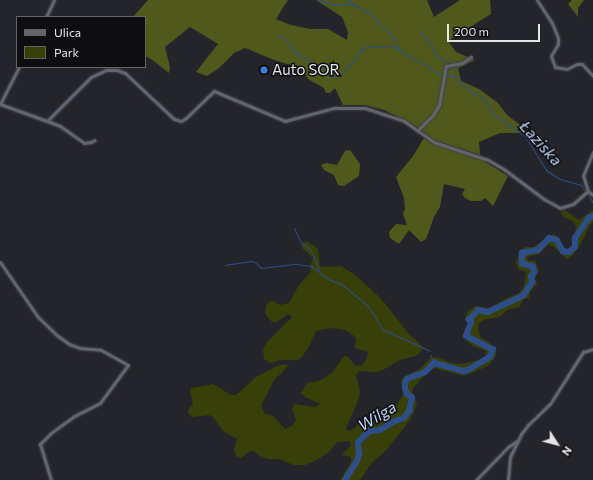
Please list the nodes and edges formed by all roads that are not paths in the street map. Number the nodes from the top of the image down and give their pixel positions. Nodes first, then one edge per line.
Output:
1 (54, 0) edge
2 (537, 0) edge
3 (46, 16) edge
4 (471, 57) dead end
5 (18, 68) edge
6 (593, 76) edge
7 (0, 104) edge
8 (47, 121) junction
9 (418, 130) junction
10 (95, 140) dead end
11 (593, 152) edge
12 (588, 191) junction
13 (593, 196) edge
14 (0, 262) edge
15 (593, 349) edge
16 (518, 440) junction
17 (51, 480) edge
18 (476, 480) edge
19 (508, 480) edge

1 - 3 street
2 - 6 street
4 - 9 street
5 - 7 street
7 - 8 street
8 - 9 street
8 - 10 street
9 - 12 street
11 - 12 street
12 - 13 street
14 - 17 street
15 - 16 street
16 - 18 street
16 - 19 street

